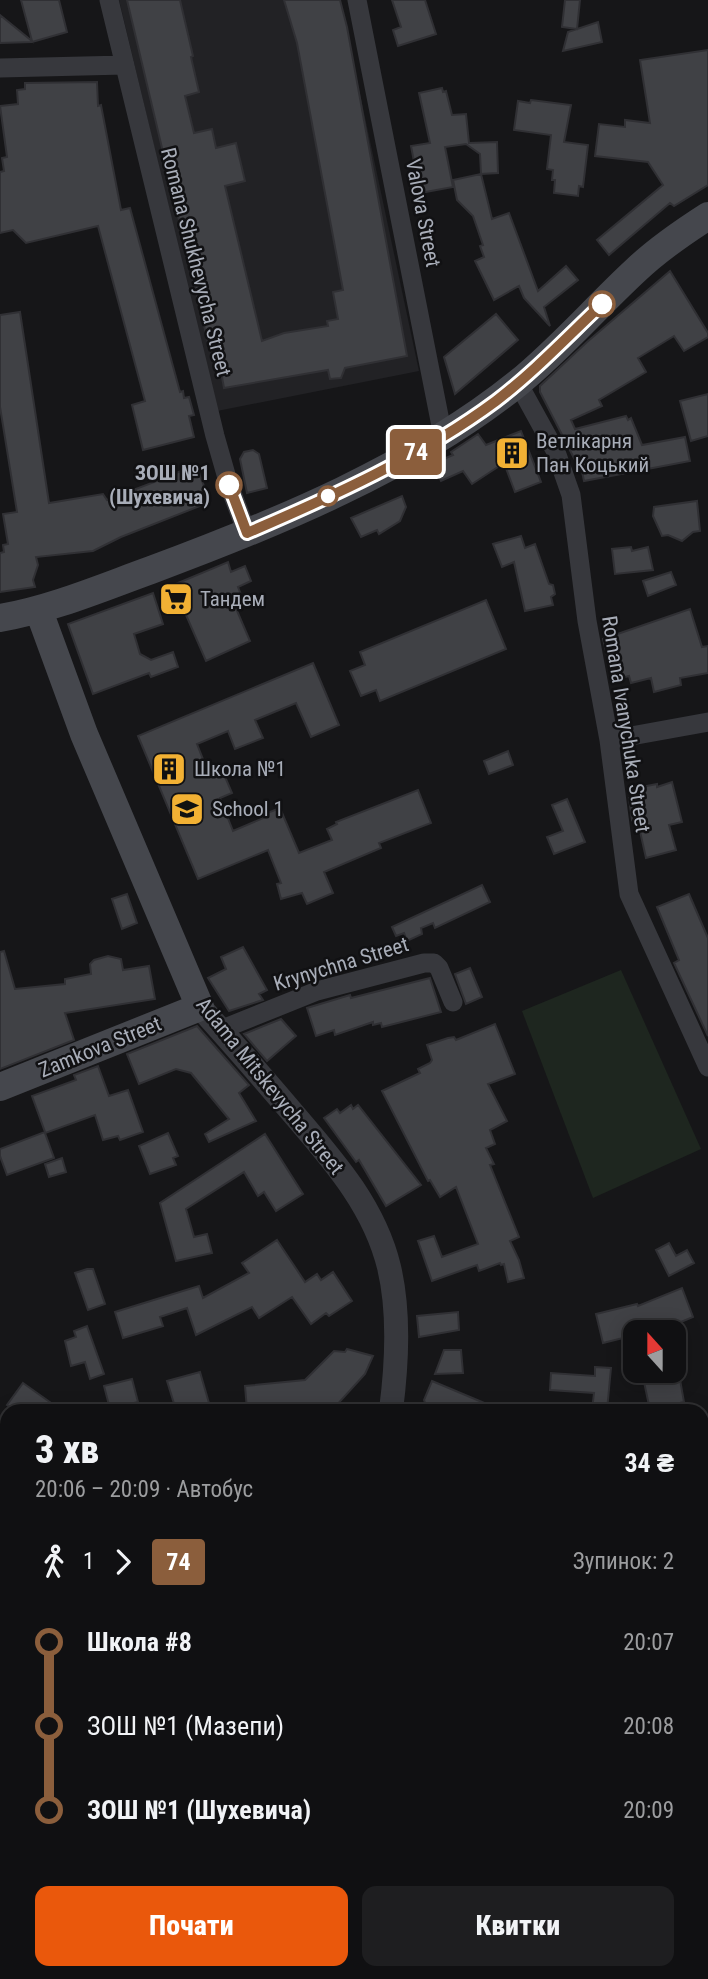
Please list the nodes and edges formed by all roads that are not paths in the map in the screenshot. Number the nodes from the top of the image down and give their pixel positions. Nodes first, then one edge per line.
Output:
1 (109, 0) edge
2 (357, 0) edge
3 (125, 65) junction
4 (0, 68) edge
5 (708, 216) edge
6 (518, 383) junction
7 (443, 436) junction
8 (247, 533) junction
9 (39, 611) junction
10 (0, 618) edge
11 (708, 722) edge
12 (609, 740) junction
13 (453, 1002) dead end
14 (200, 1007) junction
15 (220, 1030) junction
16 (708, 1067) edge
17 (0, 1087) edge
18 (392, 1404) edge

1 - 3 street, Romana Shukhevycha Street
2 - 7 street, Valova Street
3 - 4 street
3 - 8 street, Romana Shukhevycha Street
5 - 6 main road
6 - 7 main road
6 - 12 street, Romana Ivanychuka Street
7 - 8 main road
8 - 9 main road
9 - 10 main road
9 - 14 main road, Adama Mitskevycha Street
11 - 12 street
12 - 16 street, Romana Ivanychuka Street
13 - 15 street, Krynychna Street
14 - 15 street, Adama Mitskevycha Street
14 - 17 main road, Zamkova Street
15 - 18 street, Adama Mitskevycha Street

